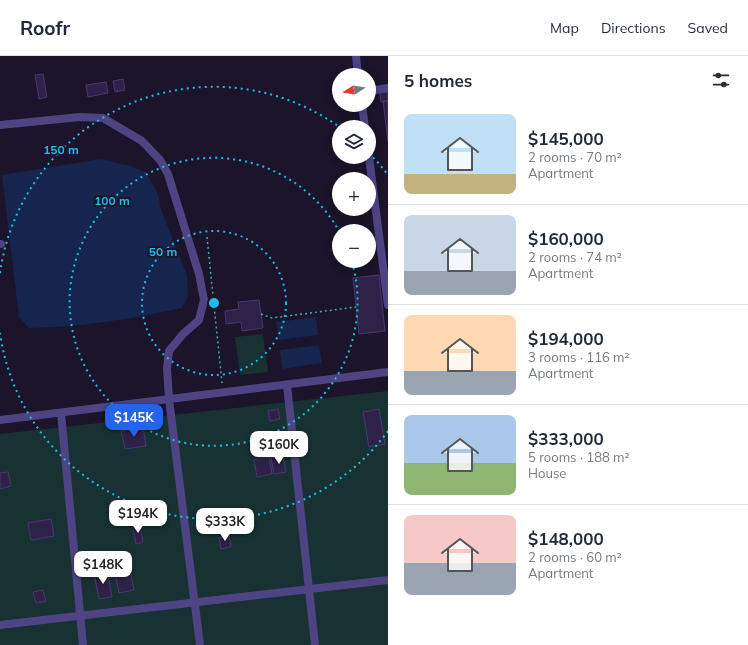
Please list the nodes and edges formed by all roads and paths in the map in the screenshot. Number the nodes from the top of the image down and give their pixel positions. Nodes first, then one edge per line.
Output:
1 (356, 56) edge
2 (357, 68) edge
3 (388, 88) edge
4 (376, 90) edge
5 (0, 125) edge
6 (370, 164) edge
7 (208, 237) dead end
8 (385, 262) edge
9 (388, 305) edge
10 (356, 307) dead end
11 (261, 314) dead end
12 (388, 372) edge
13 (287, 385) junction
14 (223, 393) junction
15 (169, 399) junction
16 (61, 413) junction
17 (0, 420) edge
18 (388, 580) edge
19 (308, 589) junction
20 (195, 602) junction
21 (79, 616) junction
22 (0, 625) edge
23 (82, 645) edge
24 (200, 645) edge
25 (315, 645) edge

1 - 2 street
3 - 4 street
5 - 15 street
6 - 8 street
7 - 14 path
8 - 9 street
10 - 11 path
12 - 13 street
13 - 14 street
13 - 19 street
14 - 15 street
15 - 16 street
15 - 20 street
16 - 17 street
16 - 21 street
18 - 19 street
19 - 20 street
19 - 25 street
20 - 21 street
20 - 24 street
21 - 22 street
21 - 23 street

